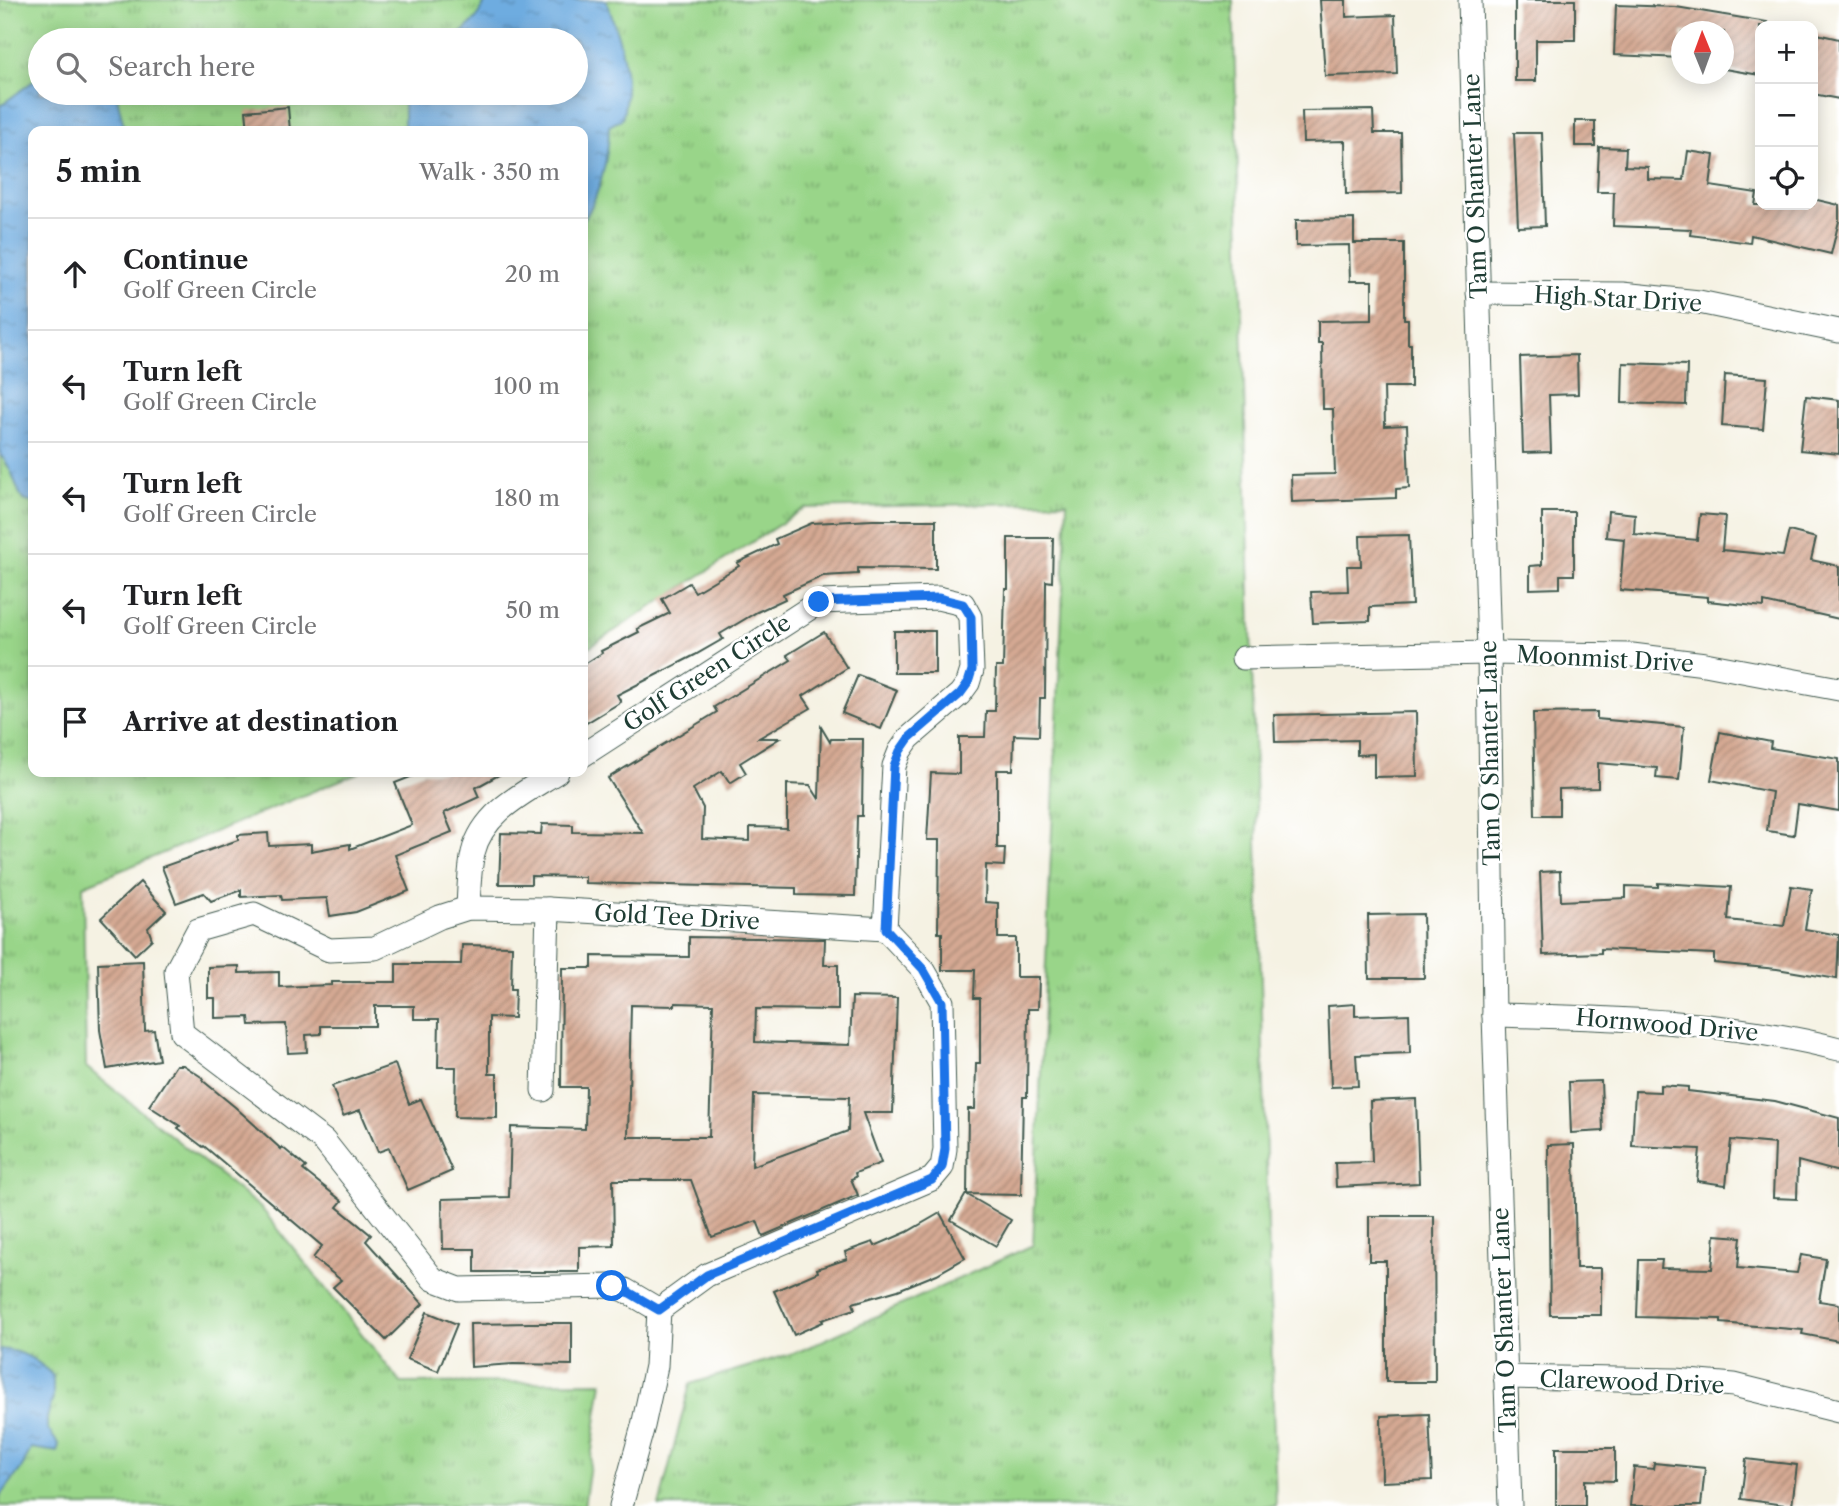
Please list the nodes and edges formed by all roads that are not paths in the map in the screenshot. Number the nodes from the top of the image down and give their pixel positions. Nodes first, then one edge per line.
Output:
1 (1470, 0) edge
2 (1478, 293) junction
3 (1839, 331) edge
4 (1489, 653) junction
5 (1242, 658) dead end
6 (1839, 689) edge
7 (588, 752) edge
8 (548, 777) edge
9 (468, 908) junction
10 (548, 909) junction
11 (886, 929) junction
12 (1494, 1015) junction
13 (1839, 1049) edge
14 (543, 1090) dead end
15 (659, 1310) junction
16 (1505, 1377) junction
17 (1839, 1411) edge
18 (621, 1506) edge
19 (1510, 1506) edge

1 - 2 street, Tam O Shanter Lane
2 - 3 street, High Star Drive
2 - 4 street, Tam O Shanter Lane
4 - 5 street, Moonmist Drive
4 - 6 street, Moonmist Drive
4 - 12 street, Tam O Shanter Lane
7 - 11 street, Golf Green Circle
8 - 9 street
9 - 10 street, Gold Tee Drive
9 - 15 street
10 - 11 street, Gold Tee Drive
10 - 14 street
11 - 15 street
12 - 13 street, Hornwood Drive
12 - 16 street, Tam O Shanter Lane
15 - 18 street
16 - 17 street, Clarewood Drive
16 - 19 street, Tam O Shanter Lane

